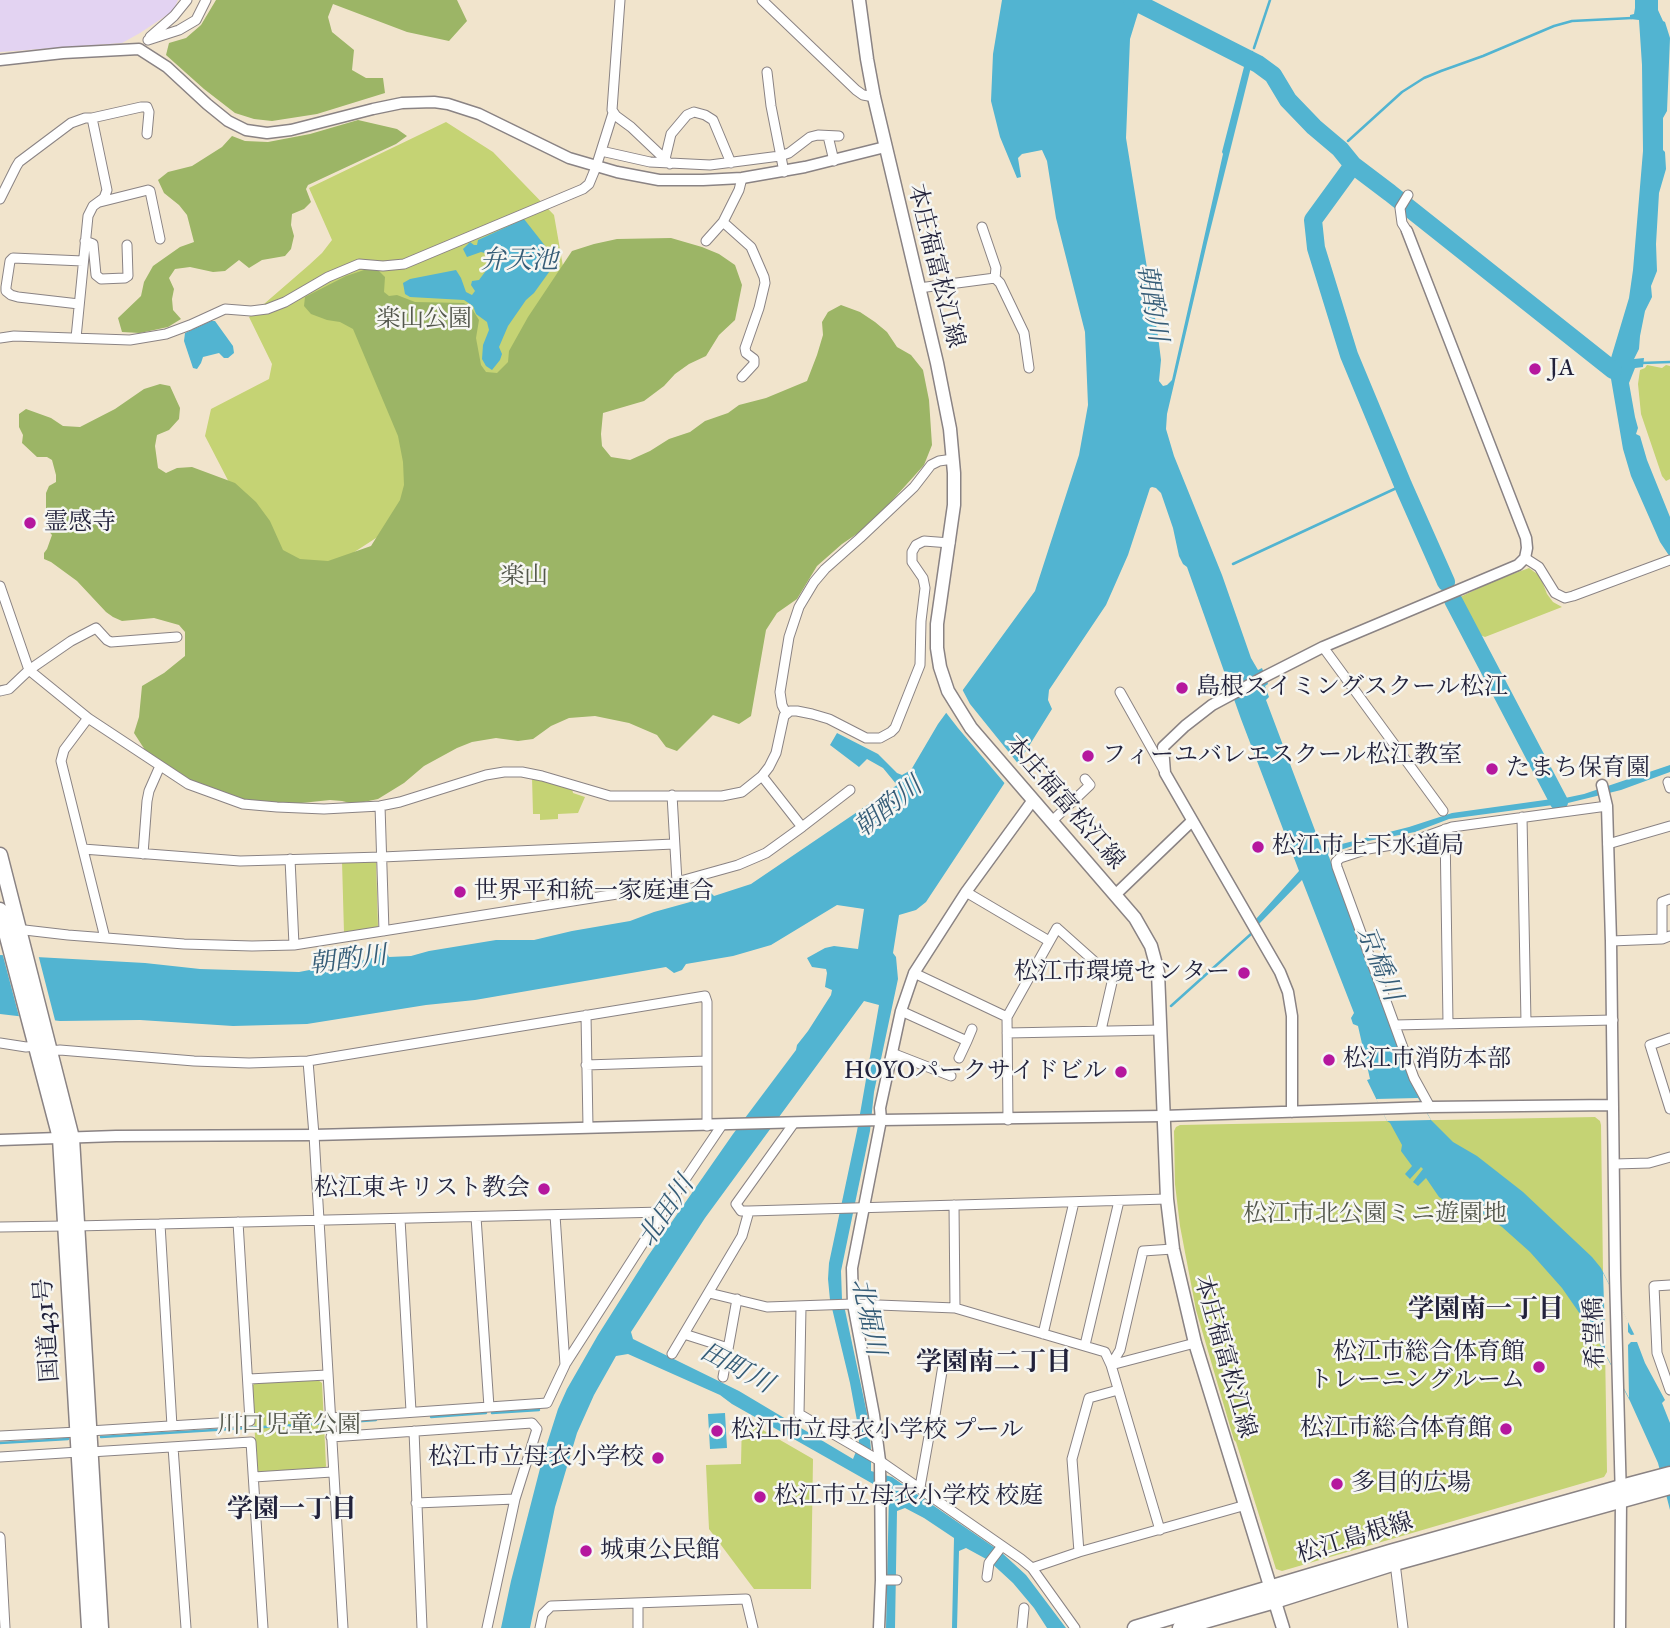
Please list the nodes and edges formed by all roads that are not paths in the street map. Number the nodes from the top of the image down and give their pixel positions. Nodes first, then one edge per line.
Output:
1 (187, 0) edge
2 (206, 0) edge
3 (620, 0) edge
4 (762, 0) edge
5 (859, 0) edge
6 (148, 40) junction
7 (139, 49) junction
8 (0, 60) edge
9 (767, 72) dead end
10 (874, 97) junction
11 (613, 113) junction
12 (92, 118) junction
13 (147, 134) dead end
14 (828, 136) junction
15 (839, 136) dead end
16 (885, 147) junction
17 (601, 151) junction
18 (780, 156) junction
19 (834, 161) junction
20 (668, 162) junction
21 (731, 163) junction
22 (596, 167) junction
23 (784, 172) junction
24 (742, 178) junction
25 (1408, 195) dead end
26 (0, 200) edge
27 (100, 202) junction
28 (723, 222) junction
29 (982, 227) dead end
30 (1407, 231) joint
31 (160, 239) dead end
32 (85, 241) junction
33 (706, 241) dead end
34 (127, 245) dead end
35 (83, 261) junction
36 (995, 278) junction
37 (919, 288) junction
38 (79, 304) junction
39 (0, 338) edge
40 (76, 338) junction
41 (1029, 368) dead end
42 (742, 377) dead end
43 (953, 459) junction
44 (950, 543) junction
45 (1525, 558) junction
46 (1669, 561) edge
47 (0, 586) edge
48 (177, 637) dead end
49 (1324, 647) junction
50 (29, 670) junction
51 (0, 691) edge
52 (1120, 692) dead end
53 (786, 713) junction
54 (88, 718) junction
55 (160, 766) junction
56 (1166, 774) junction
57 (762, 776) junction
58 (1085, 779) dead end
59 (1602, 785) dead end
60 (850, 790) dead end
61 (673, 795) junction
62 (1033, 800) junction
63 (1606, 803) junction
64 (380, 806) junction
65 (1443, 811) dead end
66 (1522, 817) junction
67 (1192, 821) junction
68 (1051, 822) junction
69 (1670, 826) edge
70 (802, 827) junction
71 (1445, 830) junction
72 (674, 844) junction
73 (1608, 844) junction
74 (83, 849) junction
75 (143, 854) junction
76 (0, 855) edge
77 (382, 857) junction
78 (290, 859) junction
79 (677, 882) junction
80 (966, 892) junction
81 (1115, 895) junction
82 (1670, 899) edge
83 (0, 910) edge
84 (8, 928) edge
85 (384, 931) junction
86 (105, 938) junction
87 (1668, 939) edge
88 (1049, 941) junction
89 (1611, 941) junction
90 (294, 944) junction
91 (914, 972) junction
92 (901, 1011) junction
93 (586, 1015) junction
94 (1007, 1017) junction
95 (1613, 1020) junction
96 (1526, 1022) junction
97 (1448, 1023) junction
98 (1395, 1025) junction
99 (972, 1029) dead end
100 (1101, 1030) junction
101 (1161, 1030) junction
102 (1007, 1034) junction
103 (37, 1037) junction
104 (1670, 1038) edge
105 (967, 1041) junction
106 (0, 1043) edge
107 (50, 1051) junction
108 (892, 1053) junction
109 (959, 1058) dead end
110 (707, 1060) junction
111 (308, 1061) junction
112 (586, 1065) junction
113 (951, 1076) dead end
114 (1613, 1105) junction
115 (1430, 1107) junction
116 (1670, 1109) edge
117 (1292, 1112) junction
118 (1163, 1116) junction
119 (1008, 1120) junction
120 (877, 1121) junction
121 (790, 1124) junction
122 (727, 1125) junction
123 (706, 1126) junction
124 (588, 1127) junction
125 (314, 1135) junction
126 (66, 1138) junction
127 (0, 1140) edge
128 (1670, 1157) edge
129 (1615, 1164) junction
130 (1167, 1199) junction
131 (1119, 1201) junction
132 (1074, 1202) junction
133 (954, 1205) junction
134 (860, 1209) junction
135 (749, 1211) junction
136 (663, 1212) junction
137 (555, 1215) junction
138 (476, 1217) junction
139 (400, 1219) junction
140 (318, 1221) junction
141 (238, 1222) junction
142 (160, 1224) junction
143 (71, 1226) junction
144 (0, 1227) edge
145 (1173, 1249) junction
146 (1670, 1285) edge
147 (709, 1293) junction
148 (737, 1299) junction
149 (849, 1304) junction
150 (802, 1307) junction
151 (955, 1308) junction
152 (684, 1334) junction
153 (1043, 1334) junction
154 (1195, 1343) junction
155 (1085, 1345) junction
156 (728, 1348) junction
157 (672, 1354) dead end
158 (944, 1359) dead end
159 (565, 1364) junction
160 (1111, 1365) junction
161 (327, 1375) junction
162 (723, 1377) dead end
163 (249, 1380) junction
164 (1118, 1390) junction
165 (1670, 1390) edge
166 (488, 1407) junction
167 (411, 1412) junction
168 (331, 1425) junction
169 (172, 1426) junction
170 (414, 1431) junction
171 (83, 1432) junction
172 (0, 1436) edge
173 (173, 1447) junction
174 (84, 1452) junction
175 (0, 1457) edge
176 (878, 1462) junction
177 (332, 1472) junction
178 (254, 1477) junction
179 (1664, 1482) edge
180 (920, 1487) junction
181 (1621, 1493) junction
182 (515, 1499) junction
183 (416, 1503) junction
184 (1246, 1505) junction
185 (1160, 1530) junction
186 (0, 1537) edge
187 (1001, 1548) junction
188 (1079, 1552) junction
189 (1395, 1563) junction
190 (1032, 1568) junction
191 (988, 1577) dead end
192 (884, 1580) junction
193 (897, 1580) dead end
194 (1273, 1595) junction
195 (638, 1604) junction
196 (1024, 1608) dead end
197 (5, 1628) edge
198 (89, 1628) edge
199 (101, 1628) edge
200 (186, 1628) edge
201 (263, 1628) edge
202 (343, 1628) edge
203 (422, 1628) edge
204 (487, 1628) edge
205 (540, 1628) edge
206 (638, 1628) edge
207 (753, 1628) edge
208 (879, 1628) edge
209 (1022, 1628) edge
210 (1075, 1628) edge
211 (1135, 1628) edge
212 (1180, 1628) edge
213 (1283, 1628) edge
214 (1403, 1628) edge
215 (1620, 1628) edge

1 - 6 street
2 - 6 street
3 - 11 street
4 - 10 street
5 - 10 main road, 本庄福富松江線
6 - 7 street
7 - 8 street
7 - 22 street
9 - 18 street
10 - 16 main road, 本庄福富松江線
11 - 17 street
11 - 20 street
12 - 13 street
12 - 26 street
12 - 27 street
14 - 15 street
14 - 18 street
14 - 19 street
16 - 19 street
16 - 37 main road, 本庄福富松江線
17 - 20 street
17 - 22 street
18 - 21 street
18 - 23 street
19 - 23 street
20 - 21 street
20 - 21 street
22 - 24 street
22 - 40 street
23 - 24 street
24 - 28 street
25 - 30 street
27 - 31 street
27 - 32 street
28 - 33 street
28 - 42 street
29 - 36 street
30 - 45 street
32 - 34 street
32 - 35 street
35 - 38 street
35 - 38 street
36 - 37 street
36 - 41 street
37 - 43 main road, 本庄福富松江線
38 - 40 street
39 - 40 street
43 - 44 main road, 本庄福富松江線
43 - 53 street
44 - 53 street
44 - 62 main road, 本庄福富松江線
45 - 46 street
45 - 49 street
47 - 50 street
48 - 50 street
49 - 56 street
49 - 65 street
50 - 51 street
50 - 54 street
52 - 56 street
53 - 57 street
54 - 55 street
54 - 74 street
55 - 64 street
55 - 75 street
56 - 67 street
57 - 61 street
57 - 70 street
58 - 68 street
59 - 63 street, 希望橋
60 - 70 street
61 - 64 street
61 - 72 street
62 - 68 main road, 本庄福富松江線
62 - 80 street
63 - 66 street
63 - 73 street, 希望橋
64 - 77 street
66 - 71 street
66 - 96 street
67 - 81 street
67 - 117 street
68 - 81 main road, 本庄福富松江線
69 - 73 street
70 - 79 street
71 - 97 street
71 - 98 street
72 - 77 street
72 - 79 street
73 - 89 street, 希望橋
74 - 75 street
74 - 86 street
75 - 78 street
76 - 84 main road
77 - 78 street
77 - 85 street
78 - 90 street
79 - 85 street
80 - 88 street
80 - 91 street
81 - 101 main road, 本庄福富松江線
82 - 87 street
83 - 84 main road
84 - 86 street
84 - 103 main road
85 - 90 street
86 - 90 street
87 - 89 street
88 - 94 street
88 - 100 street
89 - 95 street, 希望橋
91 - 92 street
91 - 94 street
92 - 105 street
92 - 108 street
93 - 110 street
93 - 111 street
93 - 112 street
94 - 102 street
95 - 96 street
95 - 114 street, 希望橋
96 - 97 street
97 - 98 street
98 - 115 street
99 - 105 street
100 - 101 street
100 - 102 street
101 - 118 main road, 本庄福富松江線
102 - 119 street
103 - 106 street
103 - 107 main road, 国道431号
103 - 126 main road, 国道431号
104 - 116 street
105 - 109 street
107 - 111 street
107 - 126 main road, 国道431号
108 - 113 street
108 - 120 street
110 - 112 street
110 - 123 street
111 - 125 street
112 - 124 street
114 - 115 street
114 - 129 street, 希望橋
115 - 117 street
117 - 118 street
118 - 119 street
118 - 130 main road, 本庄福富松江線
119 - 120 street
120 - 121 street
120 - 134 street
121 - 122 street
121 - 135 street
122 - 123 street
122 - 136 street
123 - 124 street
124 - 125 street
125 - 126 street
125 - 140 street
126 - 127 street
126 - 143 main road, 国道431号
128 - 129 street
129 - 181 street, 希望橋
130 - 131 street
130 - 145 main road, 本庄福富松江線
131 - 132 street
131 - 155 street
132 - 133 street
132 - 153 street
133 - 134 street
133 - 151 street
134 - 135 street
134 - 149 street
135 - 147 street
136 - 137 street
136 - 159 street
137 - 138 street
137 - 159 street
138 - 139 street
138 - 166 street
139 - 140 street
139 - 167 street
140 - 141 street
140 - 161 street
141 - 142 street
141 - 163 street
142 - 143 street
142 - 169 street
143 - 144 street
143 - 171 main road, 国道431号
145 - 154 main road, 本庄福富松江線
145 - 160 street
146 - 165 street
147 - 148 street
147 - 152 street
148 - 150 street
148 - 156 street
149 - 150 street
149 - 151 street
149 - 176 street
150 - 176 street
151 - 153 street
152 - 156 street
152 - 157 street
153 - 155 street
154 - 160 street
154 - 184 main road, 本庄福富松江線
155 - 160 street
156 - 162 street
158 - 180 street
159 - 166 street
160 - 164 street
161 - 163 street
161 - 168 street
163 - 169 street
164 - 185 street
164 - 188 street
166 - 167 street
167 - 168 street
168 - 170 street
168 - 177 street
169 - 171 street
170 - 182 street
170 - 183 street
171 - 172 street
171 - 174 main road, 国道431号
173 - 174 street
173 - 178 street
173 - 200 street
174 - 175 street
174 - 198 main road, 国道431号
174 - 199 main road, 国道431号
176 - 180 street
176 - 192 street
177 - 178 street
177 - 202 street
178 - 201 street
179 - 181 main road, 松江島根線
180 - 187 street
181 - 189 main road, 松江島根線
181 - 194 main road, 松江島根線
181 - 215 street, 希望橋
182 - 183 street
182 - 204 street
183 - 203 street
184 - 185 street
184 - 194 main road, 本庄福富松江線
185 - 188 street
186 - 197 street
187 - 190 street
187 - 191 street
188 - 190 street
189 - 194 main road, 松江島根線
189 - 214 street
190 - 210 street
192 - 193 street
192 - 208 street
194 - 211 main road, 松江島根線
194 - 212 main road, 松江島根線
194 - 213 main road, 本庄福富松江線
195 - 205 street
195 - 206 street
195 - 207 street
196 - 209 street

